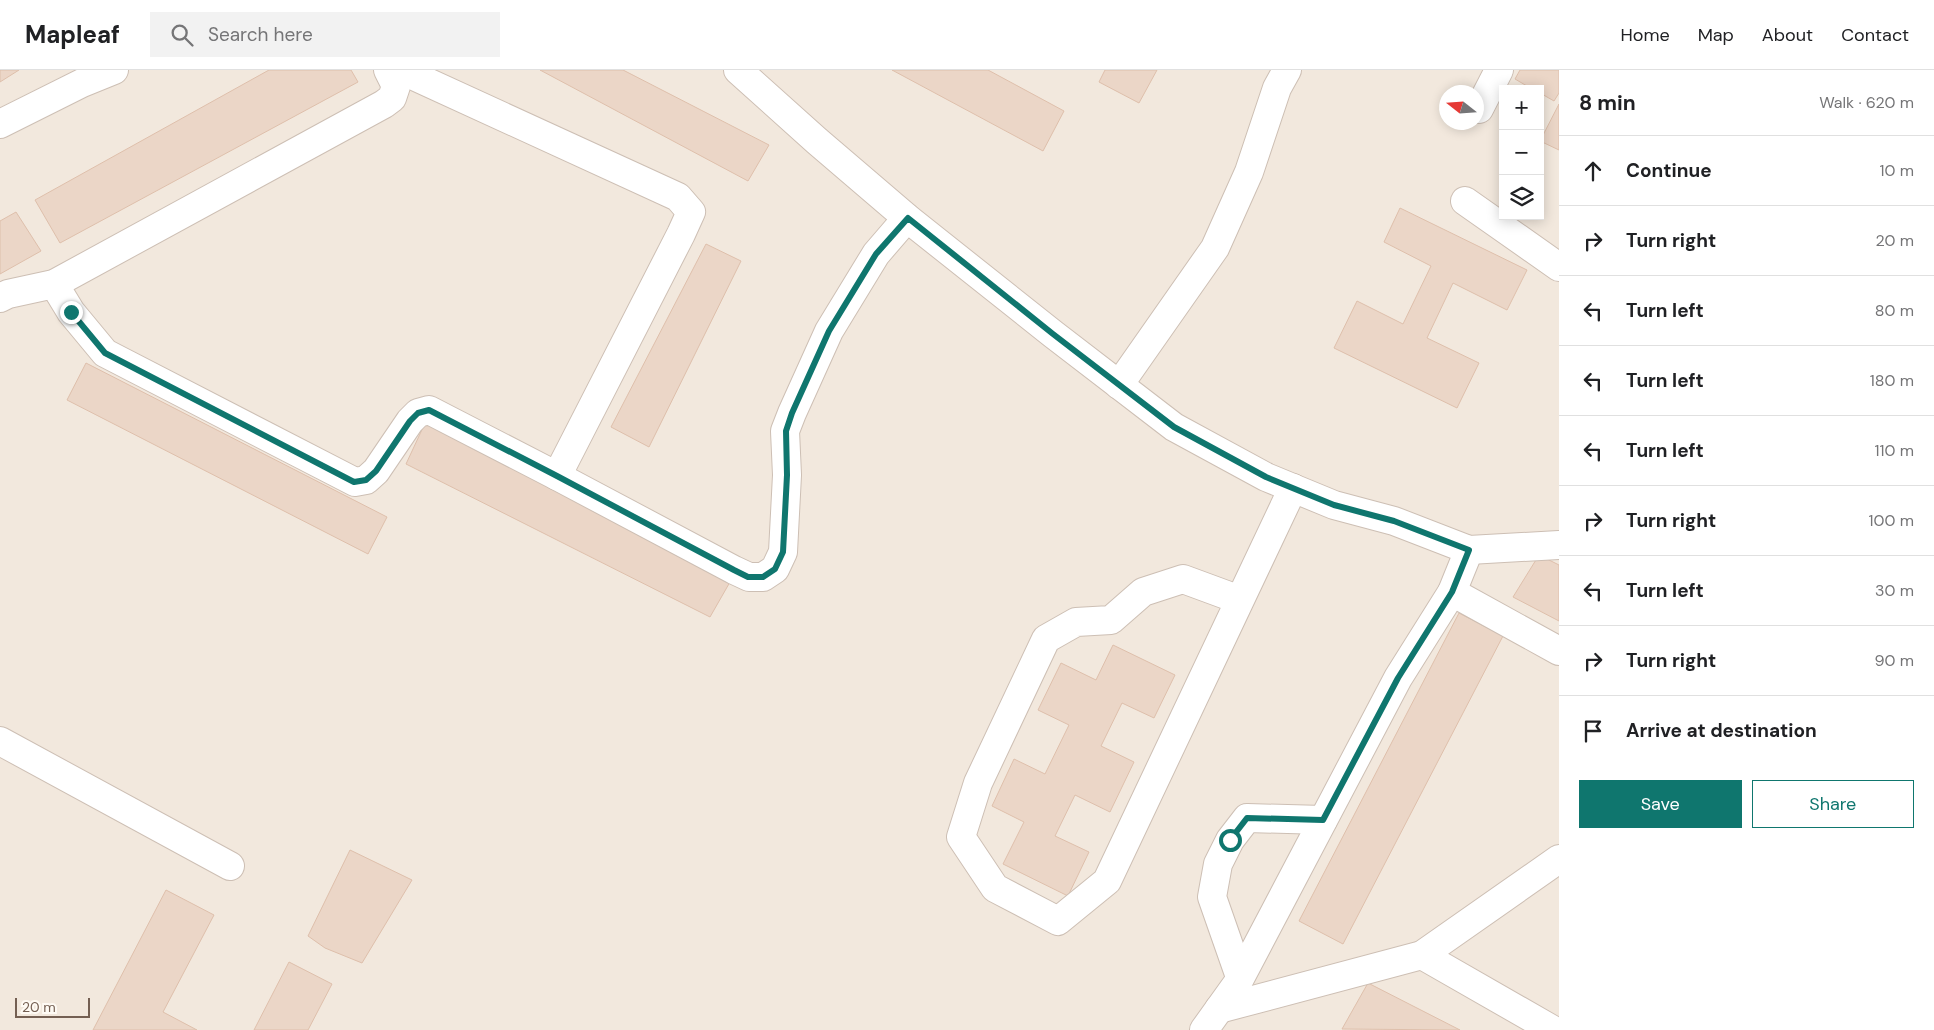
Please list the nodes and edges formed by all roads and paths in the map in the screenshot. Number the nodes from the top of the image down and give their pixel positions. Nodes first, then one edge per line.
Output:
1 (114, 70) edge
2 (388, 70) edge
3 (400, 70) edge
4 (738, 70) edge
5 (1287, 70) edge
6 (1499, 70) edge
7 (78, 76) edge
8 (1484, 99) edge
9 (0, 124) edge
10 (1466, 201) dead end
11 (908, 218) junction
12 (1559, 267) edge
13 (54, 284) junction
14 (0, 298) edge
15 (1119, 385) junction
16 (557, 476) junction
17 (1293, 488) junction
18 (1559, 545) edge
19 (1469, 550) junction
20 (1452, 592) junction
21 (1240, 600) junction
22 (1559, 651) edge
23 (0, 741) edge
24 (1323, 820) junction
25 (1559, 859) edge
26 (230, 866) dead end
27 (1422, 955) junction
28 (1240, 977) junction
29 (1211, 1020) edge
30 (1553, 1030) edge

1 - 7 lane
2 - 13 lane
3 - 16 lane
4 - 11 lane
5 - 15 lane
6 - 8 lane
7 - 9 lane
10 - 12 lane
11 - 15 lane
11 - 16 lane
13 - 14 lane
13 - 16 lane
15 - 17 lane
17 - 19 lane
17 - 21 lane
18 - 19 lane
19 - 20 lane
20 - 22 lane
20 - 24 lane
21 - 21 lane
23 - 26 lane
24 - 28 lane
24 - 28 lane
25 - 27 lane
27 - 29 lane
27 - 30 lane
28 - 29 lane

